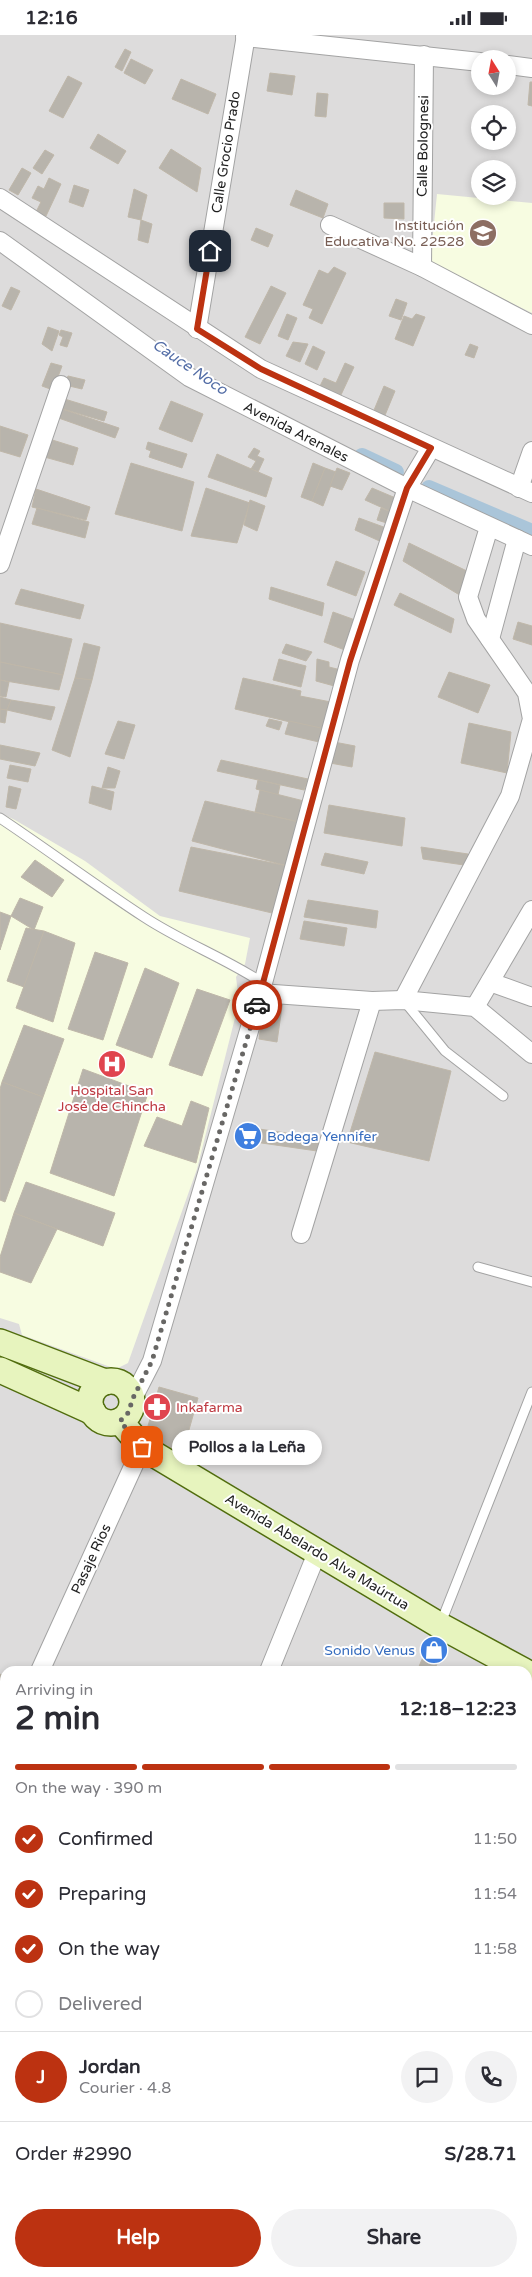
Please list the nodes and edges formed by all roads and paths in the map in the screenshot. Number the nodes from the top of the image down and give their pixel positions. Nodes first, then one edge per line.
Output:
1 (245, 36) edge
2 (424, 55) junction
3 (471, 61) edge
4 (516, 66) edge
5 (532, 68) edge
6 (0, 198) edge
7 (330, 225) dead end
8 (0, 241) edge
9 (422, 267) junction
10 (532, 325) edge
11 (197, 329) junction
12 (61, 385) dead end
13 (431, 448) junction
14 (532, 451) edge
15 (407, 488) junction
16 (525, 490) edge
17 (489, 527) junction
18 (525, 543) edge
19 (0, 564) edge
20 (490, 639) junction
21 (0, 818) edge
22 (532, 910) edge
23 (490, 982) junction
24 (262, 988) junction
25 (532, 997) edge
26 (403, 1000) junction
27 (372, 1001) junction
28 (475, 1007) junction
29 (532, 1054) edge
30 (503, 1096) dead end
31 (301, 1234) dead end
32 (478, 1267) dead end
33 (532, 1282) edge
34 (4, 1343) edge
35 (0, 1369) edge
36 (104, 1381) junction
37 (532, 1392) edge
38 (126, 1410) junction
39 (92, 1413) junction
40 (142, 1447) junction
41 (317, 1553) junction
42 (440, 1625) junction
43 (42, 1666) edge
44 (271, 1666) edge
45 (515, 1666) edge

1 - 2 street
1 - 11 street, Calle Grocio Prado
2 - 3 street
2 - 9 street, Calle Bolognesi
4 - 5 street
6 - 11 street
7 - 9 street
8 - 15 street, Avenida Arenales
9 - 10 street
11 - 13 street
12 - 19 street
13 - 15 street
13 - 16 street
14 - 16 street
15 - 17 street, Avenida Arenales
15 - 24 street
17 - 18 street, Avenida Arenales
17 - 20 street
18 - 20 street
20 - 26 street
21 - 24 lane
22 - 23 street
23 - 25 street
23 - 28 street
24 - 27 street
24 - 38 street
26 - 27 street
26 - 28 street
26 - 30 lane
27 - 31 street
28 - 29 street
32 - 33 lane
34 - 35 street
34 - 36 street
35 - 39 street
36 - 38 street
36 - 39 street
37 - 42 lane
38 - 39 street
38 - 40 street, Avenida Abelardo Alva Maúrtua
40 - 41 street, Avenida Abelardo Alva Maúrtua
40 - 43 street, Pasaje Rios
41 - 42 street, Avenida Abelardo Alva Maúrtua
41 - 44 street
42 - 45 street, Avenida Abelardo Alva Maúrtua

